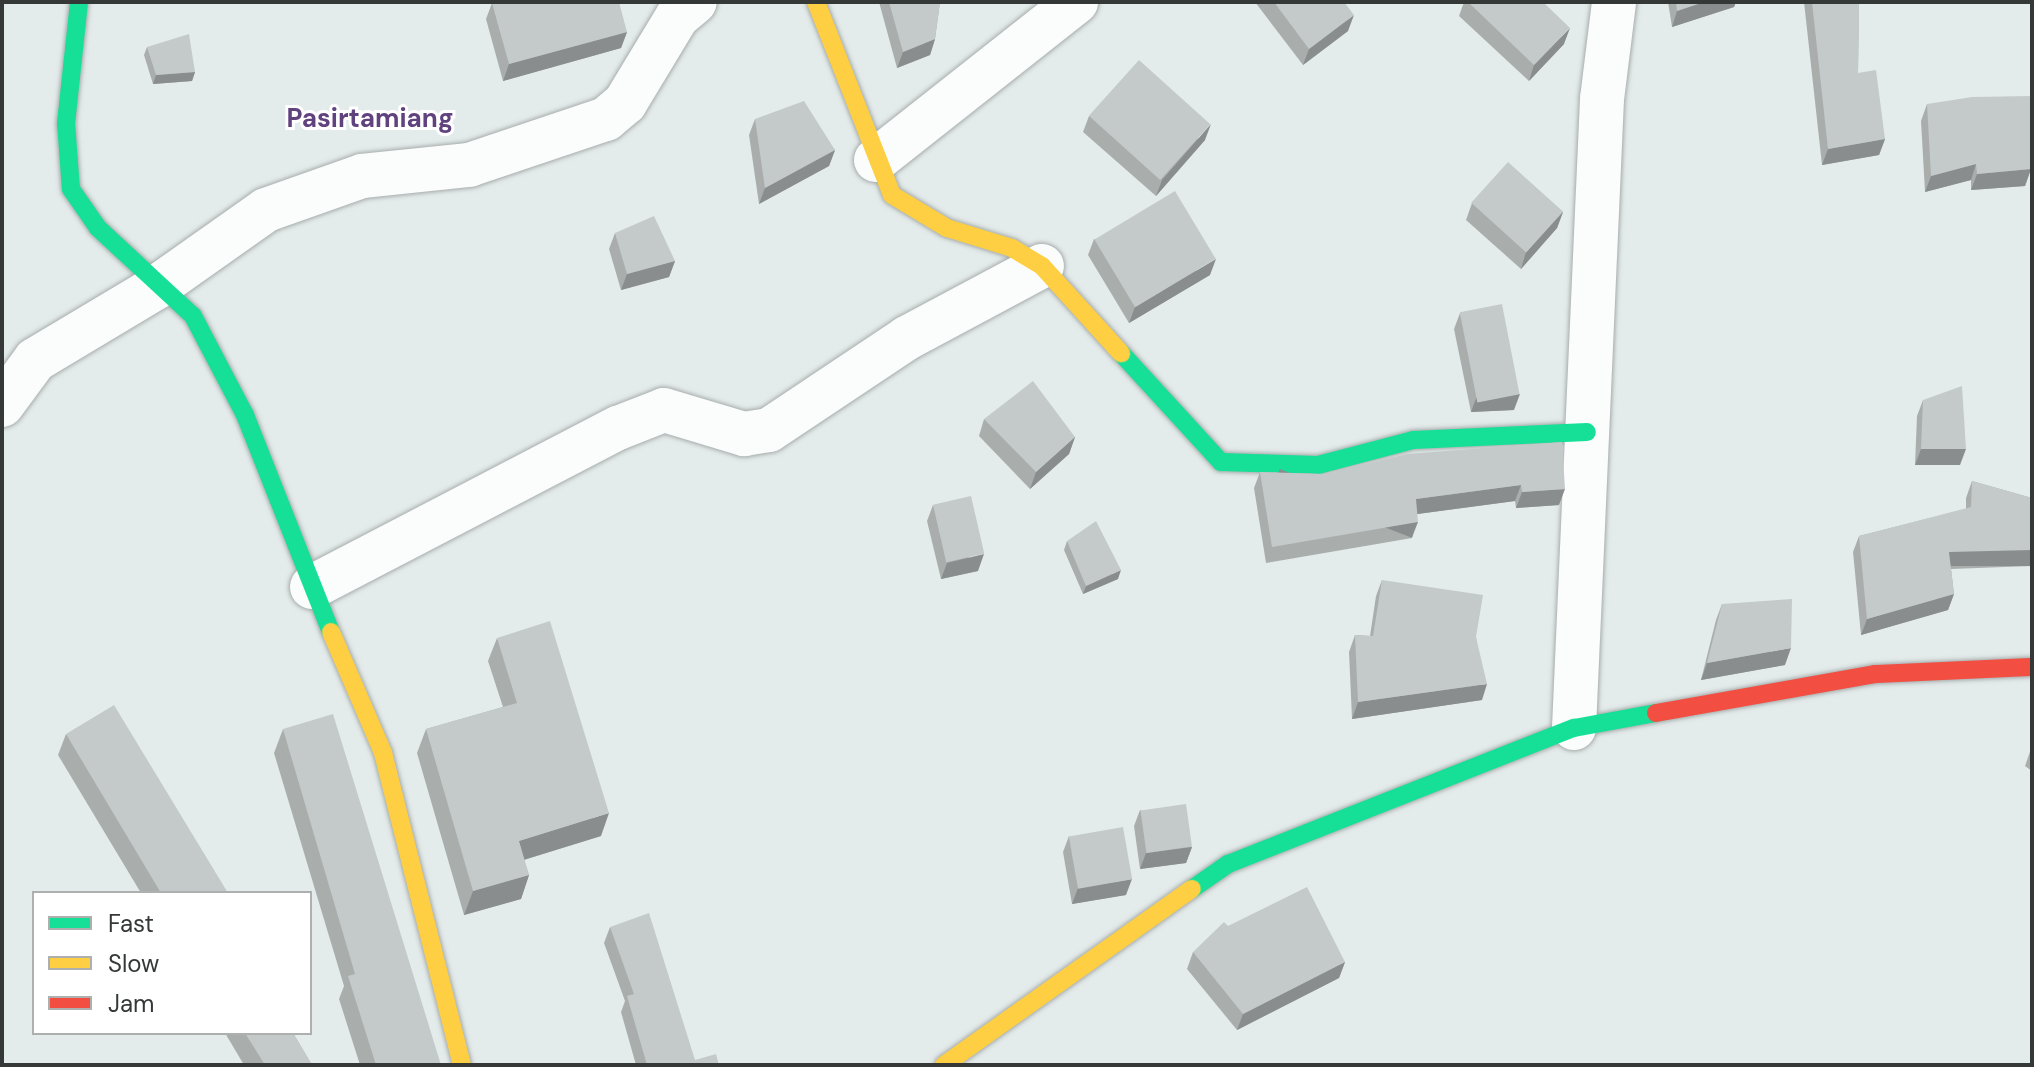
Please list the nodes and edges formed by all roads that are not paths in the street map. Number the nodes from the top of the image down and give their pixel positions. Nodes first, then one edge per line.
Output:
1 (79, 2) edge
2 (695, 2) edge
3 (816, 2) edge
4 (1076, 2) edge
5 (1614, 2) edge
6 (876, 160) junction
7 (1042, 266) junction
8 (157, 287) junction
9 (2, 405) edge
10 (1587, 432) junction
11 (312, 587) junction
12 (2032, 667) edge
13 (1574, 728) junction
14 (462, 1065) edge
15 (944, 1065) edge

1 - 8 street
2 - 8 street
3 - 6 street
4 - 6 street
5 - 10 street
6 - 7 street
7 - 10 street
7 - 11 street
8 - 9 street
8 - 11 street
10 - 13 street
11 - 14 street
12 - 13 street
13 - 15 street

